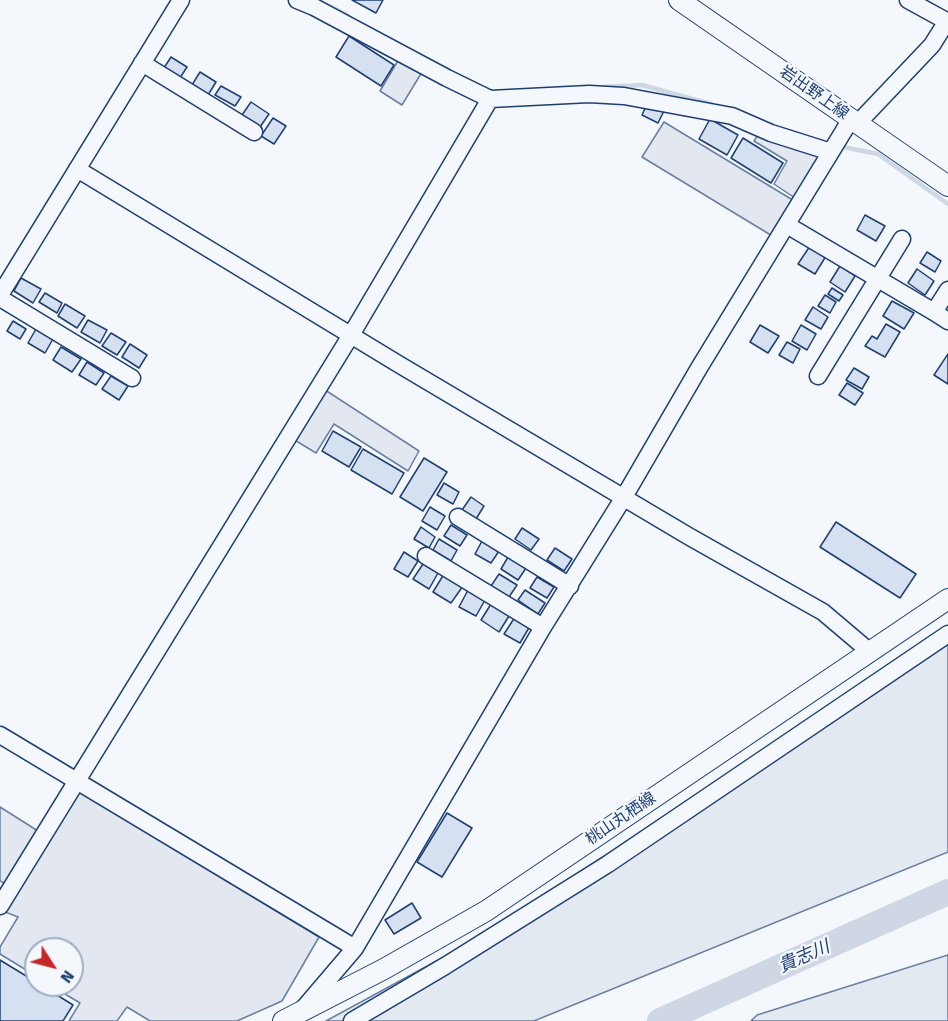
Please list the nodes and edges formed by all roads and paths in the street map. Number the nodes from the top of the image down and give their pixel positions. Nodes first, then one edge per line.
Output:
1 (181, 0) edge
2 (297, 0) edge
3 (679, 0) edge
4 (908, 0) edge
5 (929, 5) edge
6 (947, 21) edge
7 (142, 63) junction
8 (490, 99) junction
9 (854, 121) junction
10 (254, 132) dead end
11 (831, 152) junction
12 (77, 169) junction
13 (948, 186) edge
14 (787, 225) junction
15 (902, 239) dead end
16 (878, 279) junction
17 (948, 290) edge
18 (0, 296) edge
19 (941, 316) edge
20 (351, 335) junction
21 (818, 376) dead end
22 (132, 378) dead end
23 (624, 497) junction
24 (458, 518) dead end
25 (426, 556) dead end
26 (570, 586) junction
27 (948, 599) edge
28 (543, 627) junction
29 (948, 634) edge
30 (870, 651) junction
31 (0, 735) edge
32 (78, 781) junction
33 (0, 906) edge
34 (355, 948) junction
35 (291, 1018) edge
36 (352, 1021) edge

1 - 7 street
2 - 8 street
3 - 9 main road, 岩出野上線
4 - 5 street
5 - 6 street
6 - 9 street
7 - 10 street
7 - 12 street
8 - 11 street
8 - 20 street
9 - 11 street
9 - 13 main road, 岩出野上線
11 - 14 street
12 - 18 street
12 - 20 street
14 - 16 street
14 - 23 street
15 - 16 street
16 - 19 street
16 - 21 street
17 - 19 street
18 - 22 street
20 - 23 street
20 - 32 street
23 - 26 street
23 - 30 street
24 - 26 street
25 - 28 street
26 - 28 street
27 - 30 main road, 桃山丸栖線
28 - 34 street
29 - 36 street
30 - 35 main road, 桃山丸栖線
31 - 32 street
32 - 33 street
32 - 34 street
34 - 35 street

